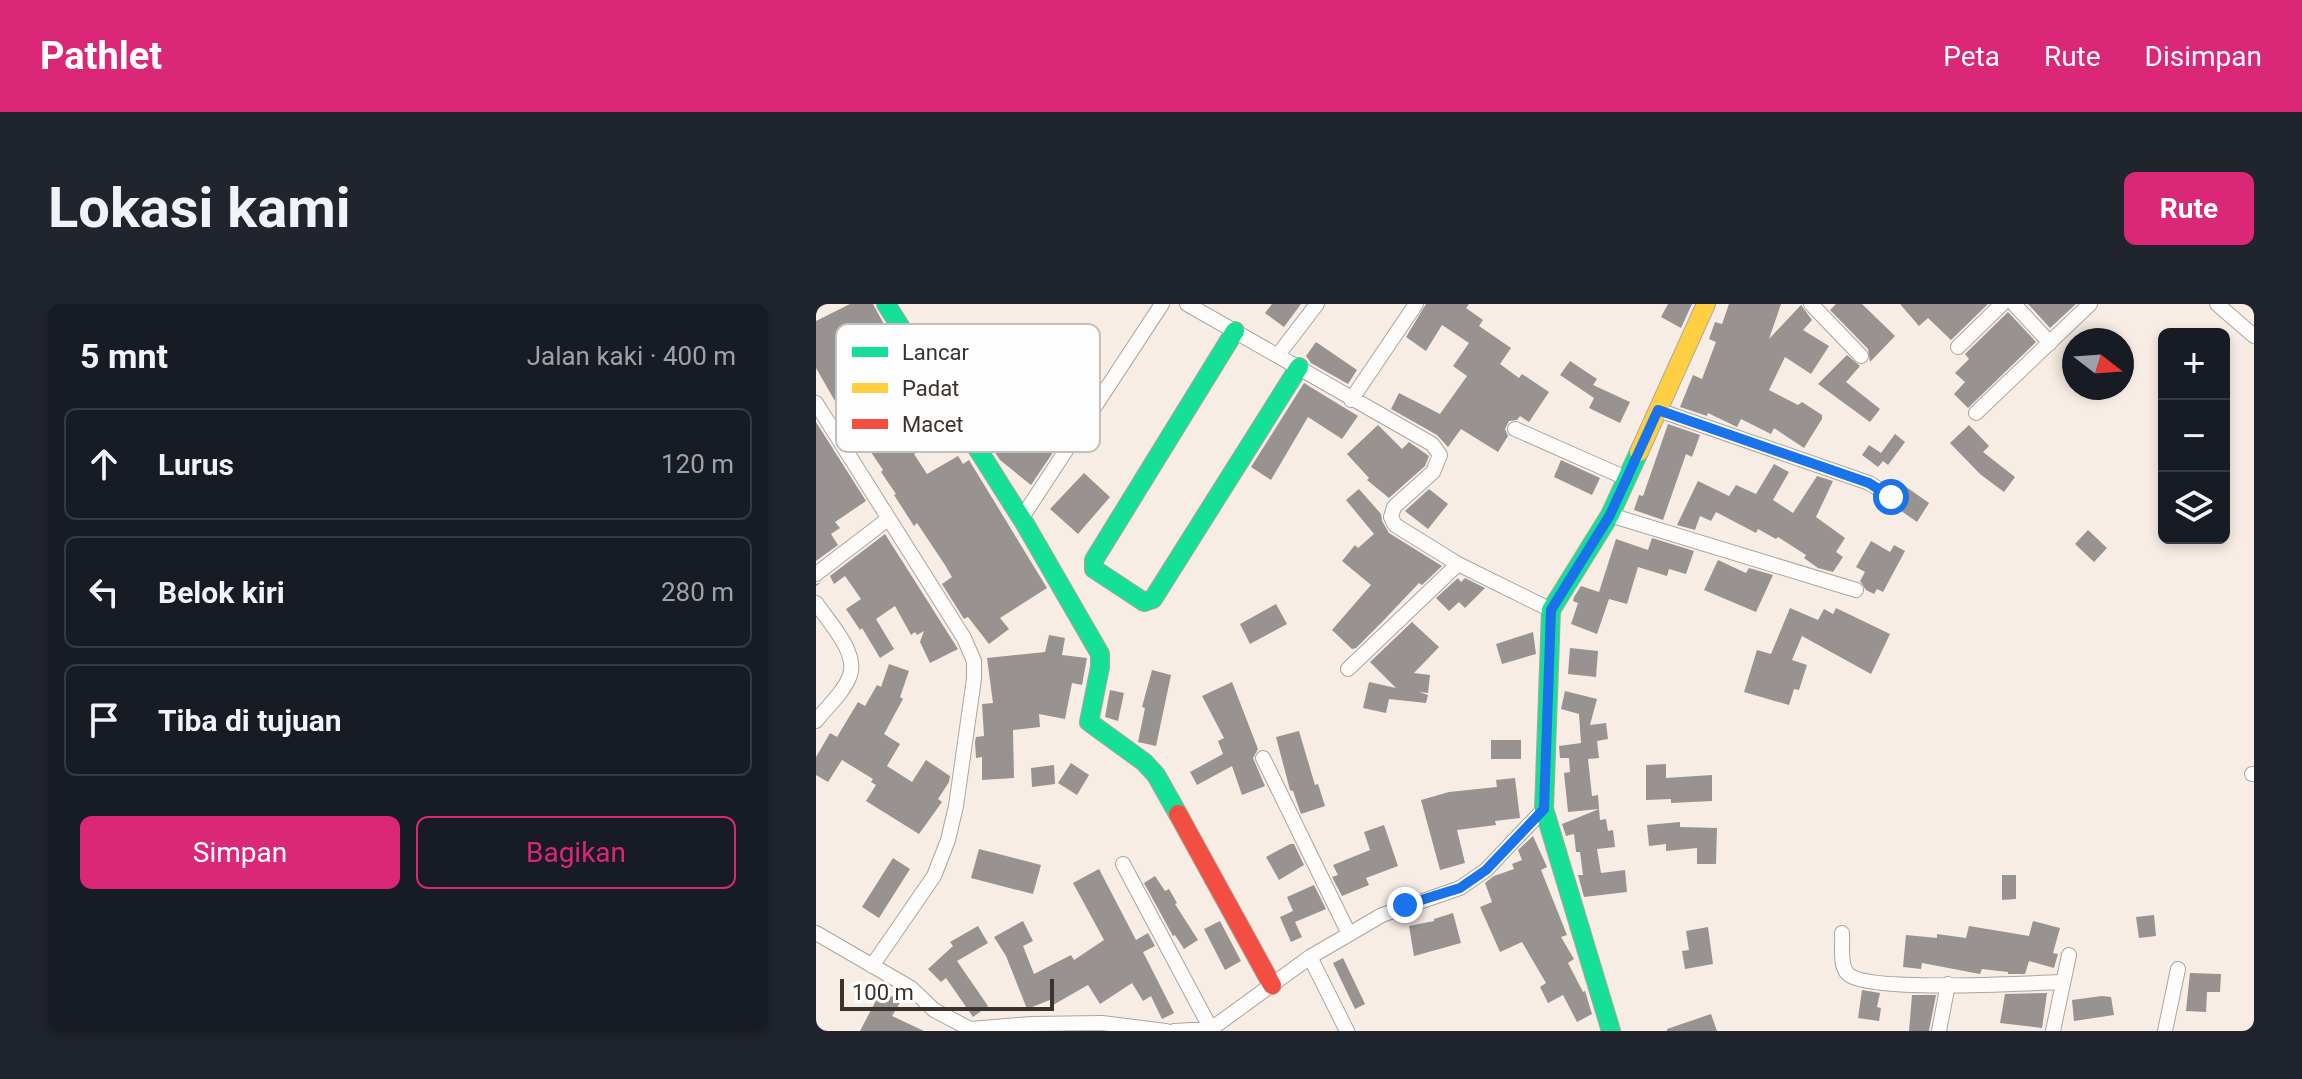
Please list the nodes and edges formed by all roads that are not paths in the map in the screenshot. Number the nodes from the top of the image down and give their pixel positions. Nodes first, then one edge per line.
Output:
1 (886, 304) edge
2 (1162, 304) edge
3 (1187, 304) edge
4 (1317, 304) edge
5 (1416, 304) edge
6 (1706, 304) edge
7 (1811, 304) edge
8 (2002, 304) edge
9 (2014, 304) edge
10 (2090, 304) edge
11 (2217, 304) edge
12 (899, 324) edge
13 (1235, 331) junction
14 (2254, 336) edge
15 (2050, 343) junction
16 (1958, 347) dead end
17 (1278, 355) junction
18 (1861, 356) dead end
19 (1299, 367) junction
20 (1100, 399) edge
21 (1351, 400) junction
22 (816, 403) edge
23 (1658, 410) junction
24 (1976, 413) dead end
25 (1515, 429) dead end
26 (836, 435) edge
27 (846, 452) edge
28 (979, 452) edge
29 (1065, 452) edge
30 (1626, 478) junction
31 (1891, 497) dead end
32 (1610, 515) junction
33 (888, 519) junction
34 (1021, 519) junction
35 (1458, 564) junction
36 (816, 574) edge
37 (1856, 590) dead end
38 (816, 603) edge
39 (1551, 610) junction
40 (1348, 669) dead end
41 (816, 721) edge
42 (1263, 758) dead end
43 (1544, 809) junction
44 (1123, 864) dead end
45 (816, 933) edge
46 (1842, 933) dead end
47 (1349, 934) junction
48 (2069, 955) dead end
49 (1310, 957) junction
50 (872, 966) junction
51 (2178, 969) dead end
52 (2063, 982) junction
53 (1948, 984) junction
54 (1272, 985) junction
55 (1103, 1027) edge
56 (1211, 1029) junction
57 (970, 1030) edge
58 (1166, 1031) edge
59 (1174, 1031) edge
60 (1347, 1031) edge
61 (1611, 1031) edge
62 (1939, 1031) edge
63 (2053, 1031) edge
64 (2165, 1031) edge

1 - 12 street
2 - 20 street
3 - 13 street
4 - 17 street
5 - 21 street
6 - 23 street
7 - 18 street
8 - 16 street
9 - 15 street
10 - 15 street
11 - 14 street
13 - 17 street
13 - 19 street
15 - 24 street
17 - 19 street
19 - 21 street
21 - 35 street
22 - 26 street
23 - 30 street
23 - 31 street
25 - 30 street
27 - 33 street
28 - 34 street
29 - 34 street
30 - 32 street
32 - 37 street
32 - 39 street
33 - 36 street
33 - 50 street
34 - 54 street
35 - 39 street
35 - 40 street
38 - 41 street
39 - 43 street
42 - 47 street
43 - 47 street
43 - 61 street
44 - 56 street
45 - 50 street
46 - 53 street
47 - 49 street
48 - 52 street
49 - 54 street
49 - 60 street
50 - 57 street
51 - 64 street
52 - 53 street
52 - 63 street
53 - 62 street
54 - 56 street
55 - 57 street
55 - 58 street
56 - 59 street

